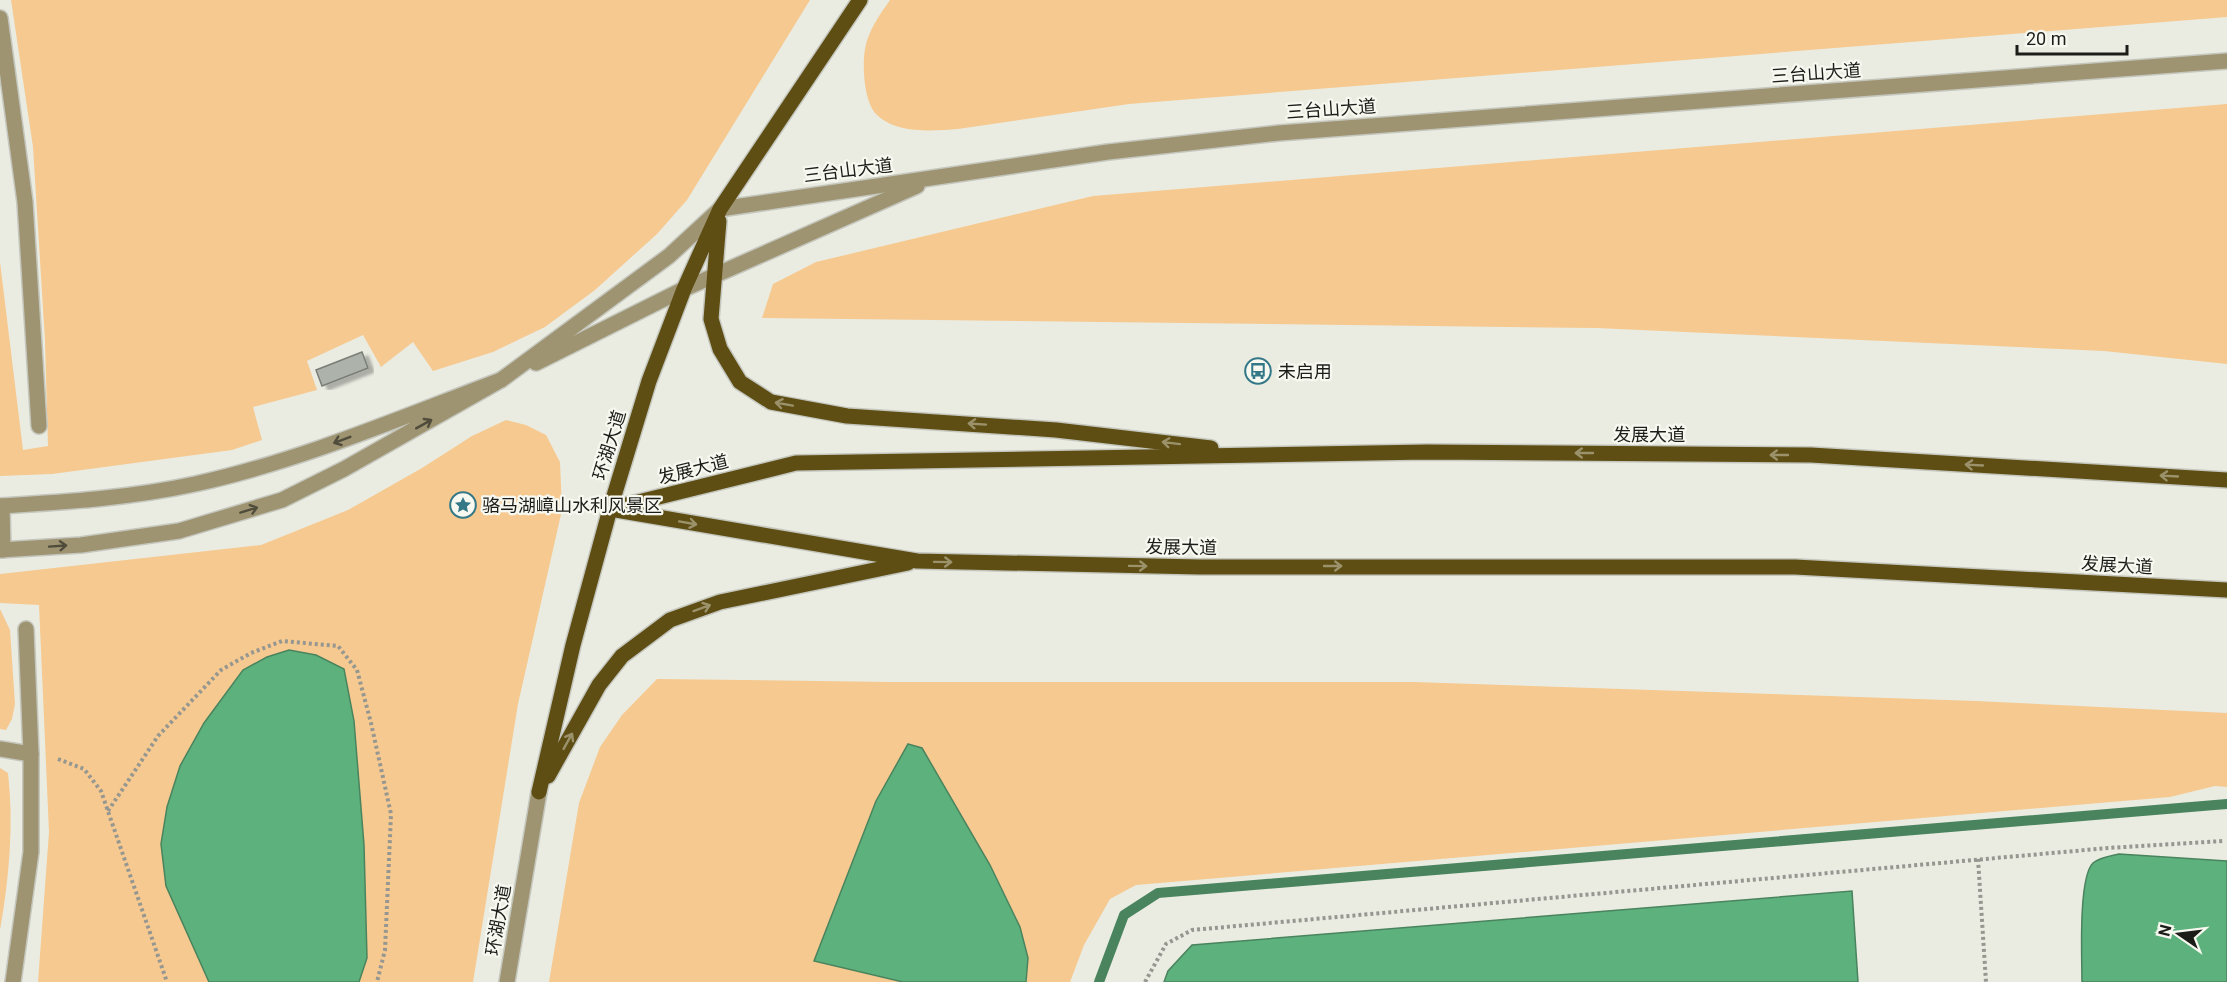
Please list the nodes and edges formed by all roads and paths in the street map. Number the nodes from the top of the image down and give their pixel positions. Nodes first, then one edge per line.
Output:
1 (860, 0) edge
2 (0, 18) edge
3 (2227, 61) edge
4 (933, 179) junction
5 (720, 209) junction
6 (715, 276) junction
7 (684, 290) junction
8 (501, 380) junction
9 (39, 426) dead end
10 (1271, 455) junction
11 (2227, 480) edge
12 (1, 506) edge
13 (610, 509) junction
14 (2, 550) edge
15 (917, 561) junction
16 (2227, 590) edge
17 (26, 629) dead end
18 (0, 749) edge
19 (31, 754) junction
20 (539, 792) junction
21 (108, 811) junction
22 (2223, 841) dead end
23 (1978, 859) junction
24 (14, 982) edge
25 (167, 982) edge
26 (377, 982) edge
27 (507, 982) edge
28 (1145, 982) edge
29 (1986, 982) edge

1 - 5 main road, 环湖大道
2 - 9 street
3 - 4 street, 三台山大道
4 - 5 street, 三台山大道
4 - 6 street
5 - 6 main road
5 - 7 main road, 环湖大道
5 - 8 street
6 - 7 street
10 -> 6 main road
7 - 8 street
7 - 13 main road, 环湖大道
8 -> 12 street
14 -> 8 street
11 -> 10 main road, 发展大道
10 - 13 main road, 发展大道
12 - 14 street
13 -> 15 main road, 发展大道
13 - 20 main road, 环湖大道
15 -> 16 main road, 发展大道
20 -> 15 main road
17 - 19 street
18 - 19 street
19 - 21 path
19 - 24 street
20 - 27 street, 环湖大道
21 - 25 path
21 - 26 path
22 - 23 path
23 - 28 path
23 - 29 path

